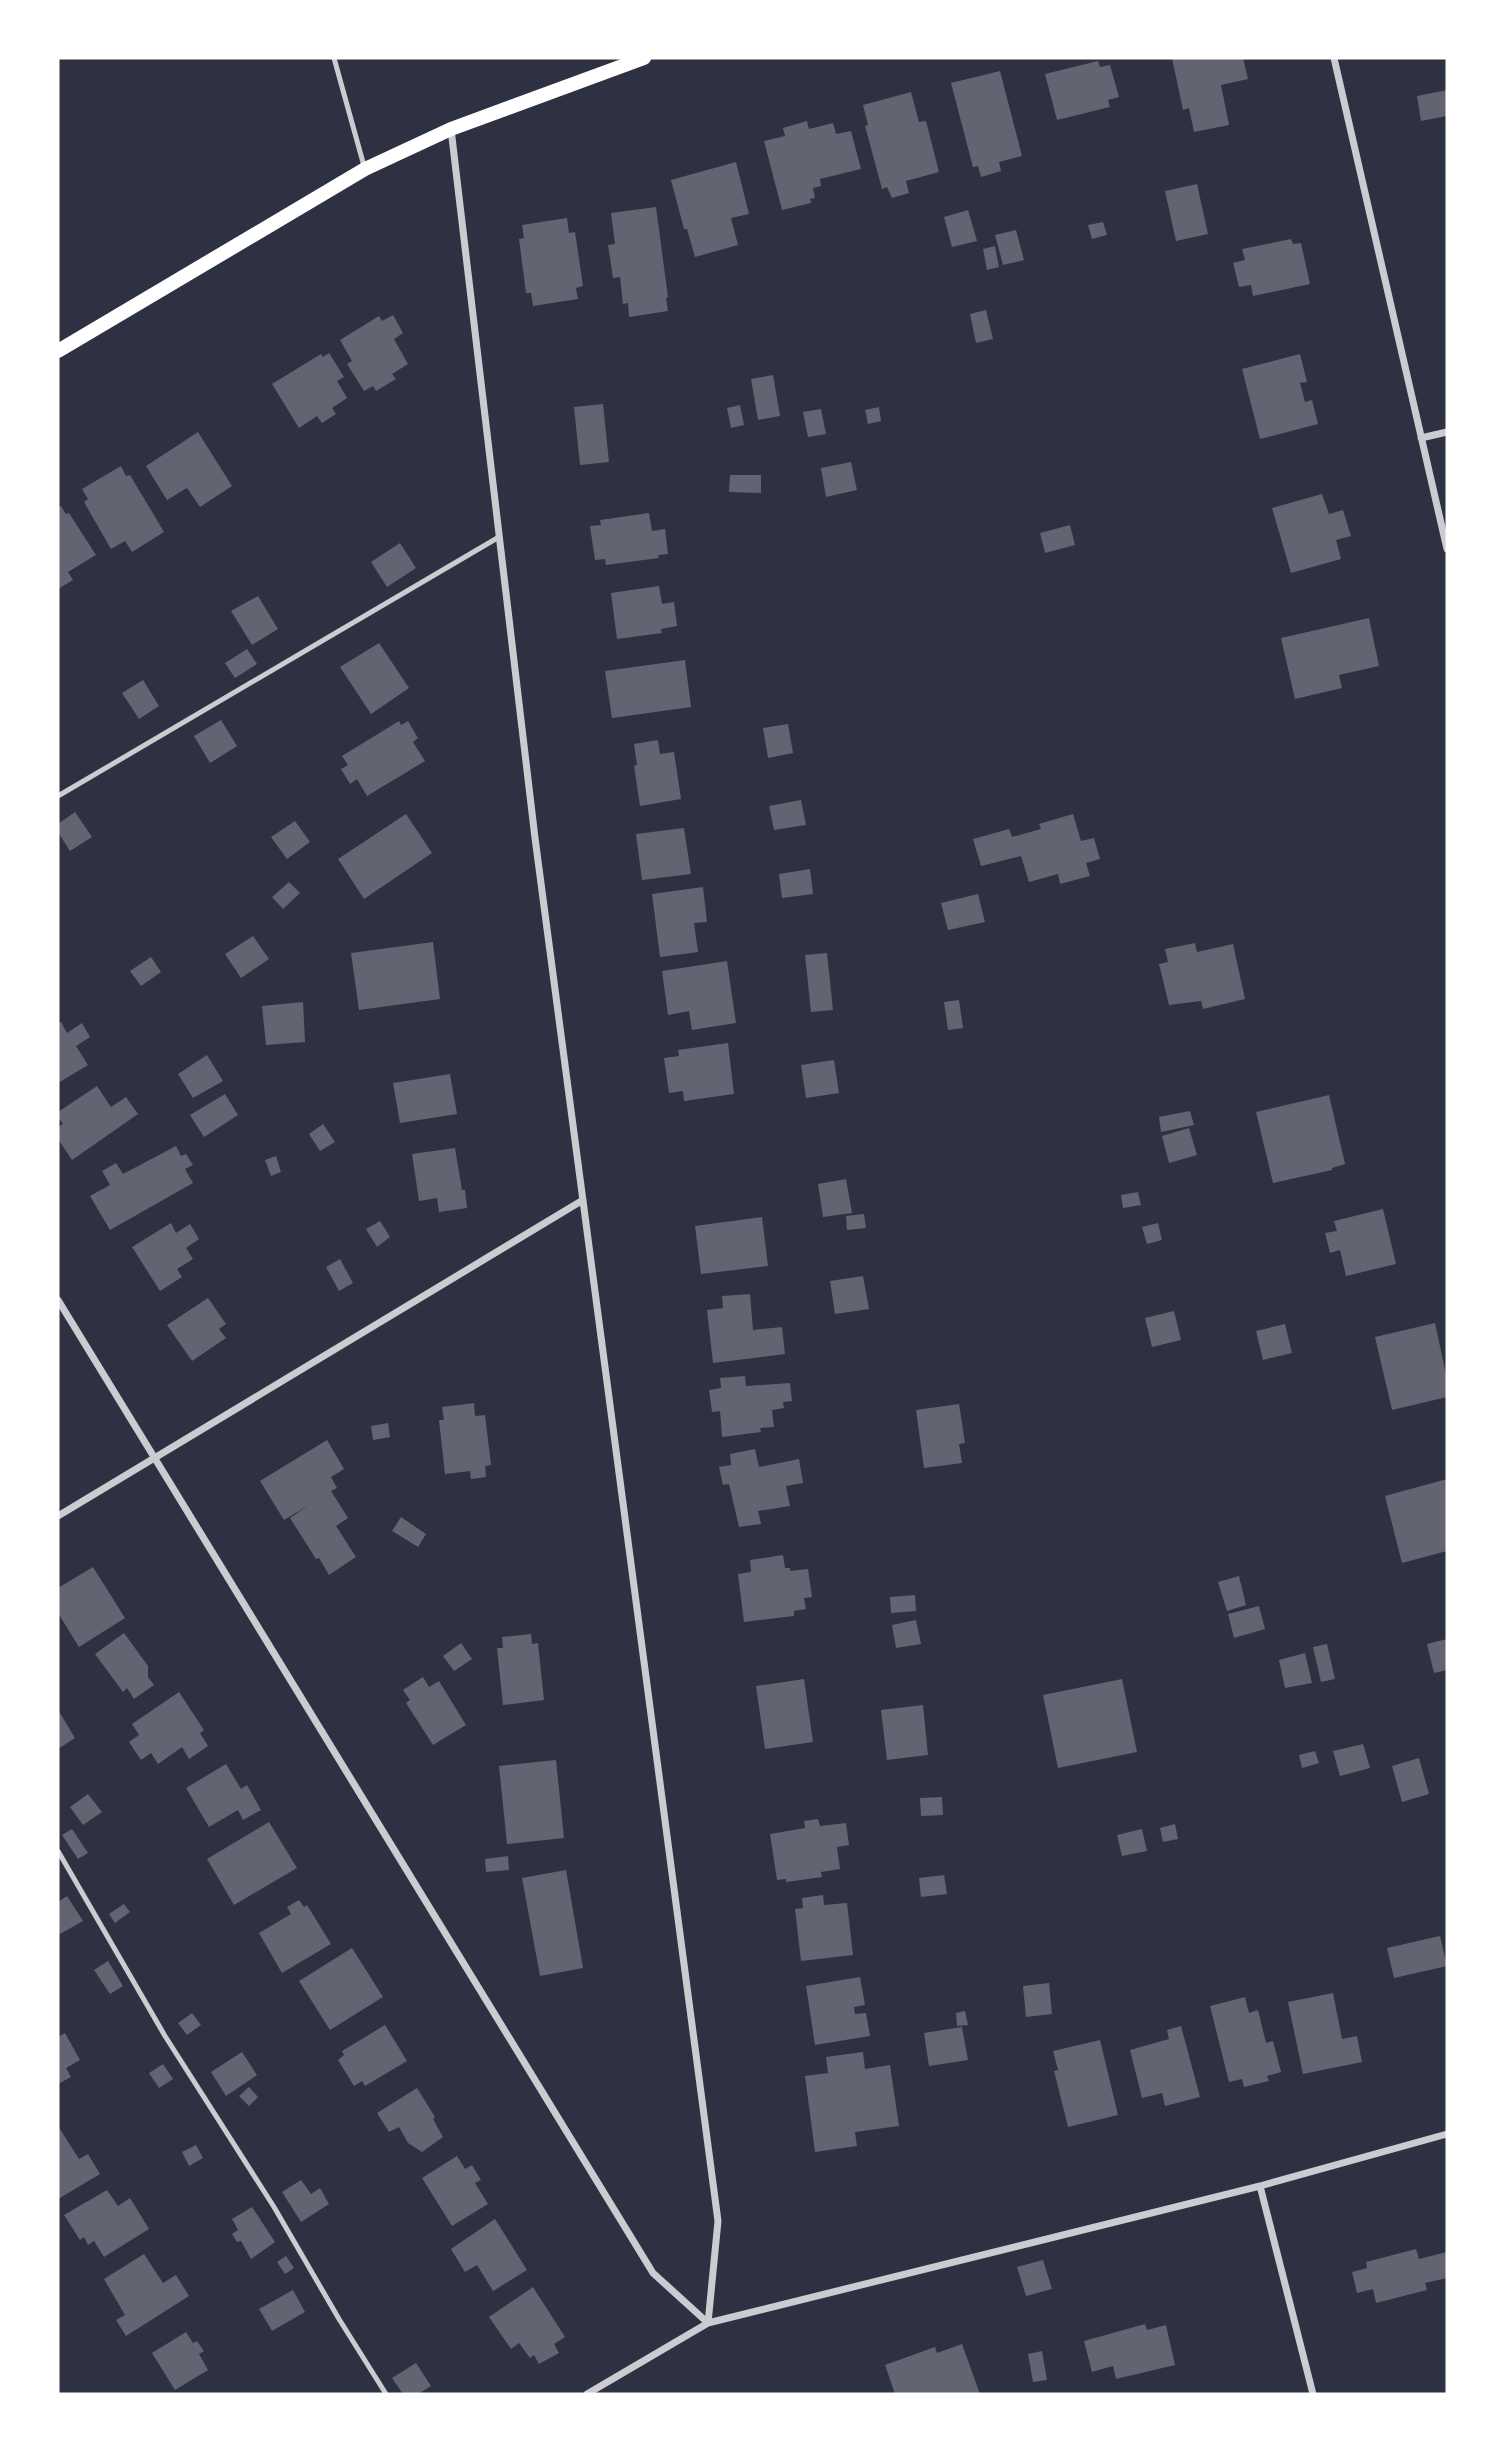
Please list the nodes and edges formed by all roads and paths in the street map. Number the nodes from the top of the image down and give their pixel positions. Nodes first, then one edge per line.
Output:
1 (334, 58) edge
2 (644, 58) edge
3 (1334, 58) edge
4 (451, 129) junction
5 (365, 169) junction
6 (58, 351) edge
7 (1447, 432) edge
8 (1421, 438) junction
9 (499, 537) junction
10 (1447, 549) edge
11 (58, 796) edge
12 (583, 1200) junction
13 (58, 1300) edge
14 (154, 1458) junction
15 (58, 1516) edge
16 (58, 1851) edge
17 (1447, 2134) edge
18 (1260, 2186) junction
19 (708, 2323) junction
20 (386, 2394) edge
21 (587, 2394) edge
22 (1313, 2394) edge

1 - 5 lane
2 - 4 main road
3 - 8 street
4 - 5 main road
4 - 9 street
5 - 6 main road
7 - 8 street
8 - 10 street
9 - 11 lane
9 - 12 street
12 - 14 street
12 - 19 street
13 - 14 street
14 - 15 street
14 - 19 street
16 - 20 lane
17 - 18 street
18 - 19 street
18 - 22 street
19 - 21 street

